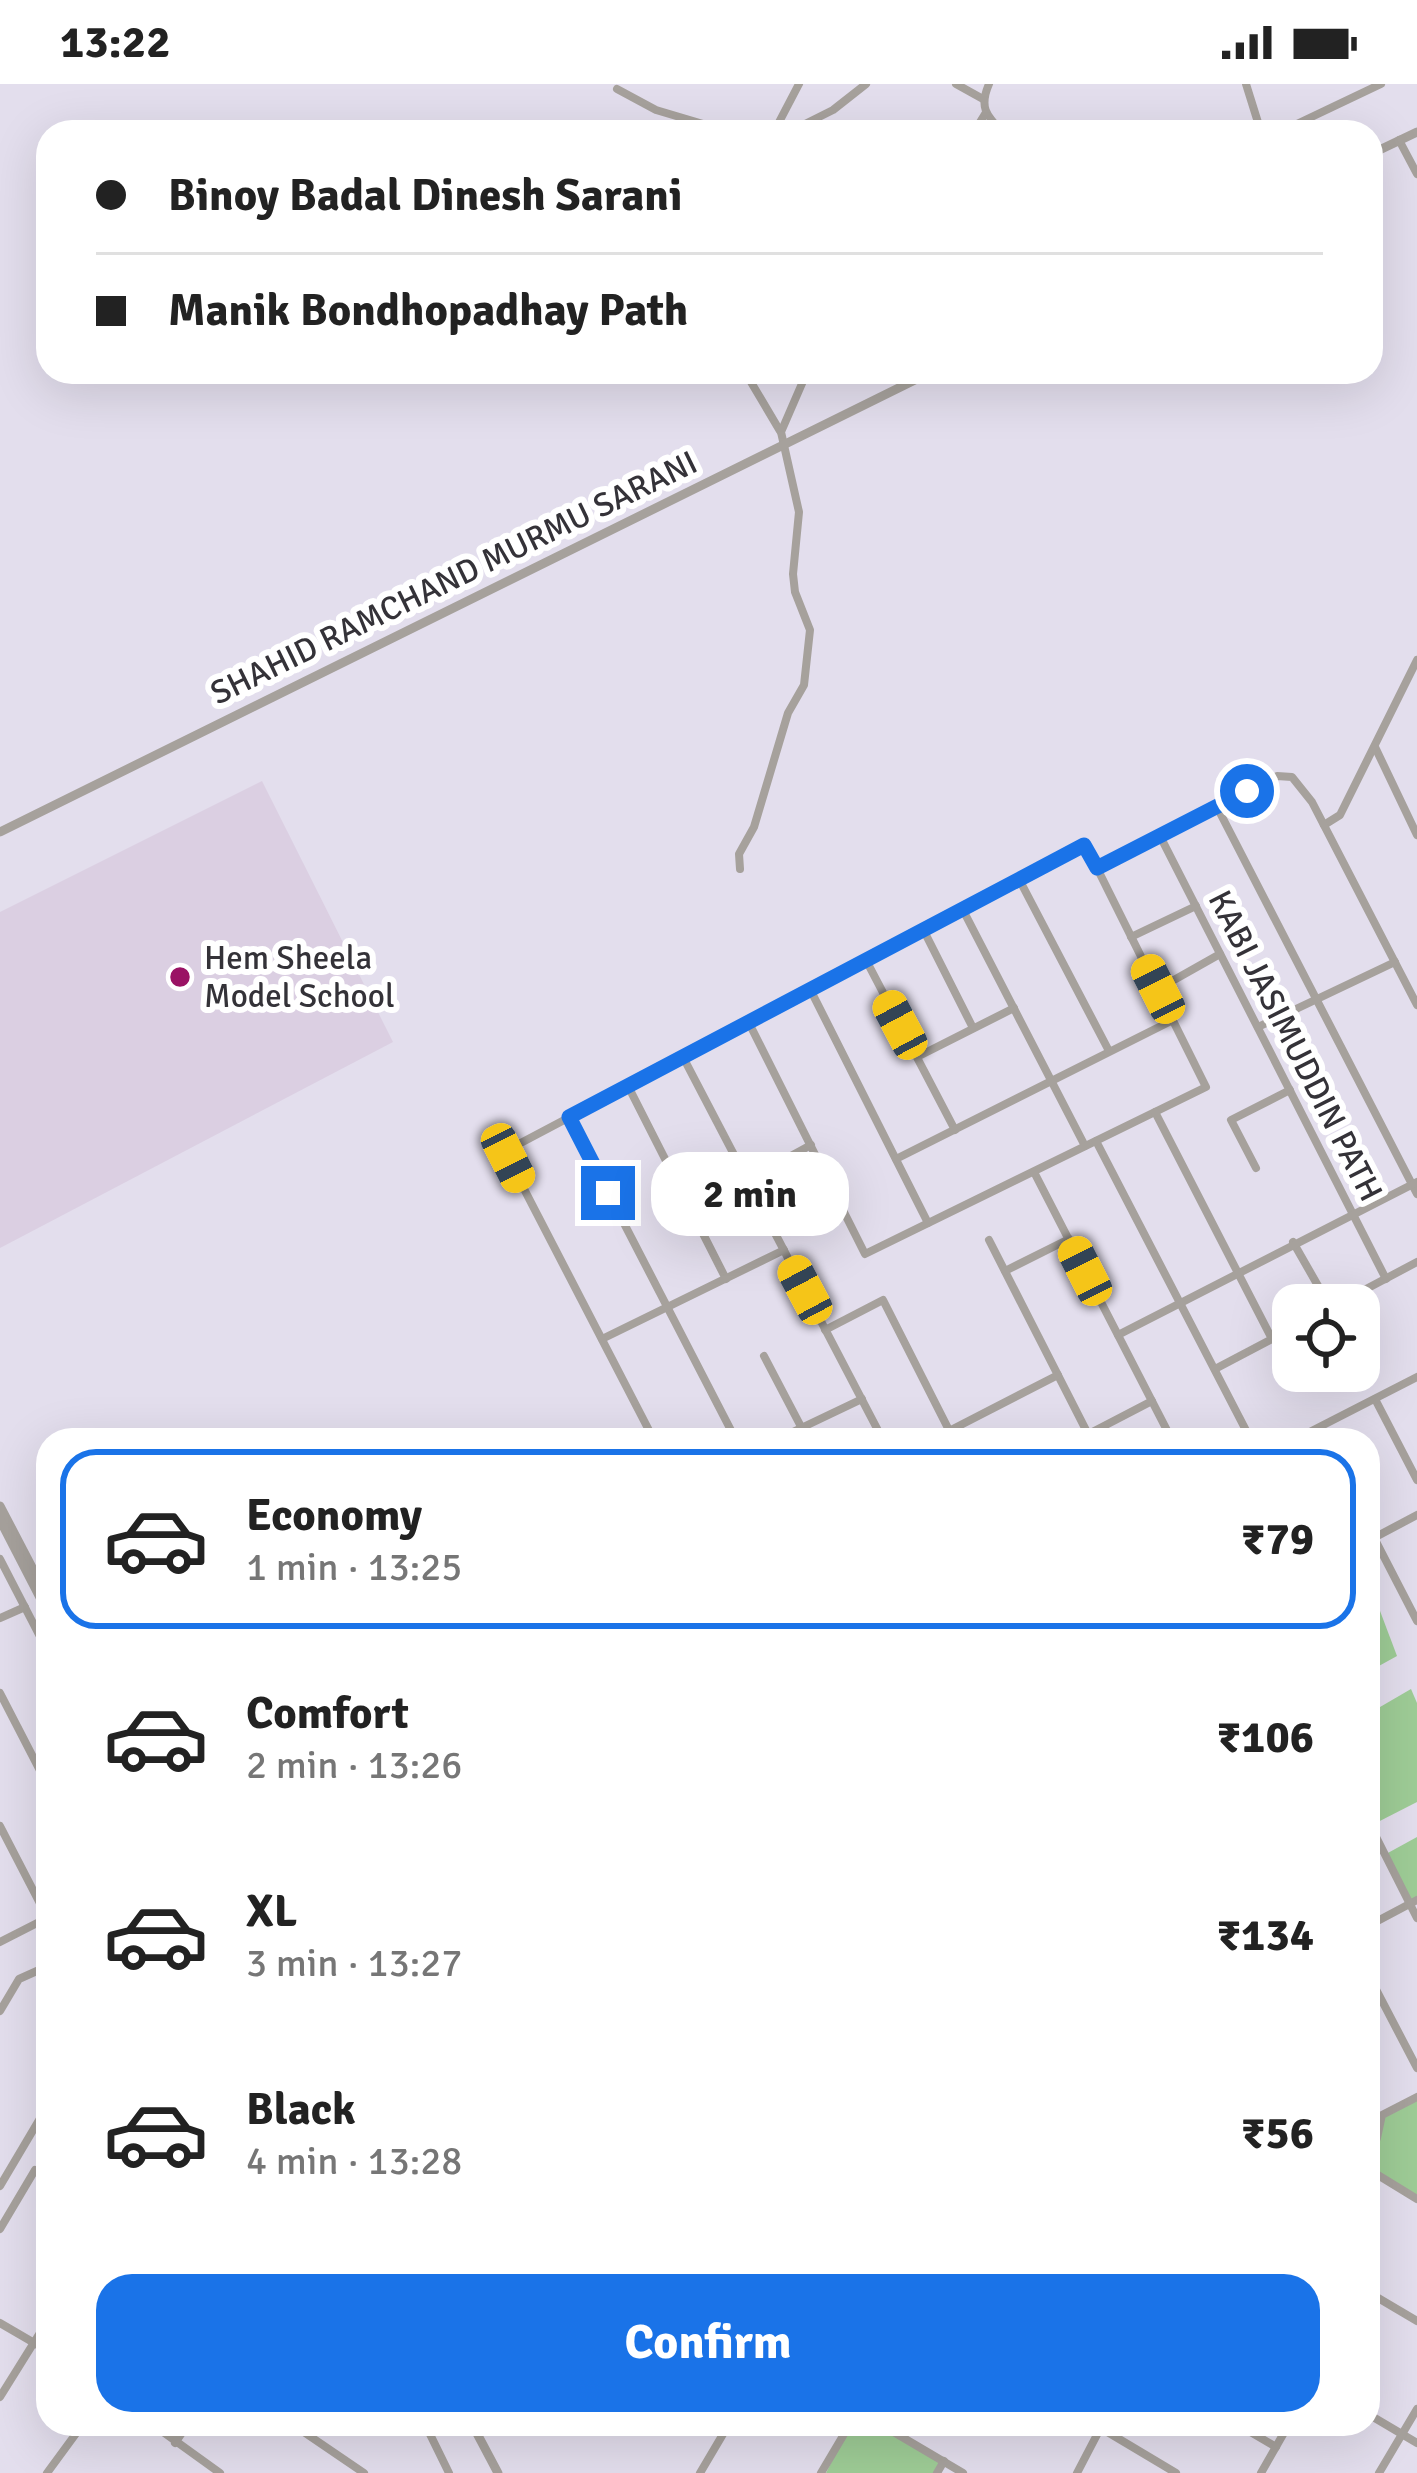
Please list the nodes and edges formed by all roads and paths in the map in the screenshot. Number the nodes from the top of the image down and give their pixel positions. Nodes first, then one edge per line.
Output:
1 (799, 84) edge
2 (866, 84) edge
3 (956, 84) edge
4 (989, 84) edge
5 (1248, 84) edge
6 (1381, 84) edge
7 (617, 89) dead end
8 (983, 99) junction
9 (986, 115) junction
10 (690, 120) edge
11 (780, 120) edge
12 (811, 120) edge
13 (982, 120) edge
14 (991, 120) edge
15 (1258, 120) edge
16 (1305, 120) edge
17 (1417, 132) edge
18 (1399, 140) junction
19 (1383, 148) edge
20 (1417, 174) edge
21 (752, 384) edge
22 (802, 384) edge
23 (908, 384) edge
24 (781, 432) junction
25 (784, 445) junction
26 (1416, 665) edge
27 (1374, 746) junction
28 (1217, 807) junction
29 (1324, 825) junction
30 (0, 832) edge
31 (1417, 835) edge
32 (1160, 836) junction
33 (1097, 868) junction
34 (740, 869) dead end
35 (1020, 881) junction
36 (1196, 906) junction
37 (964, 912) junction
38 (925, 932) junction
39 (1131, 937) junction
40 (1220, 954) junction
41 (867, 962) junction
42 (1395, 962) junction
43 (1158, 989) junction
44 (811, 991) junction
45 (1317, 999) junction
46 (1417, 1005) edge
47 (1013, 1007) junction
48 (1173, 1020) junction
49 (749, 1023) junction
50 (1258, 1027) junction
51 (973, 1028) junction
52 (1109, 1052) junction
53 (917, 1057) junction
54 (683, 1058) junction
55 (1052, 1081) junction
56 (628, 1086) junction
57 (1290, 1090) junction
58 (1155, 1112) junction
59 (569, 1117) junction
60 (955, 1130) junction
61 (1096, 1141) junction
62 (811, 1145) junction
63 (1085, 1146) junction
64 (896, 1159) junction
65 (1256, 1168) dead end
66 (1034, 1172) junction
67 (747, 1180) junction
68 (1415, 1186) edge
69 (1354, 1215) junction
70 (928, 1223) junction
71 (1069, 1239) junction
72 (989, 1240) dead end
73 (1293, 1242) junction
74 (784, 1250) junction
75 (1417, 1262) edge
76 (1005, 1270) junction
77 (1237, 1272) junction
78 (726, 1279) junction
79 (1386, 1279) junction
80 (1320, 1284) edge
81 (1376, 1284) edge
82 (1180, 1301) junction
83 (668, 1307) junction
84 (826, 1330) junction
85 (1118, 1335) junction
86 (602, 1339) junction
87 (1272, 1339) joint
88 (764, 1356) dead end
89 (1215, 1369) junction
90 (1058, 1375) junction
91 (1417, 1377) edge
92 (862, 1399) junction
93 (1375, 1399) junction
94 (1152, 1401) junction
95 (802, 1427) joint
96 (648, 1428) edge
97 (730, 1428) edge
98 (877, 1428) edge
99 (948, 1428) edge
100 (966, 1428) edge
101 (1085, 1428) edge
102 (1100, 1428) edge
103 (1166, 1428) edge
104 (1245, 1428) edge
105 (1318, 1428) edge
106 (1417, 1480) edge
107 (0, 1506) edge
108 (1417, 1515) edge
109 (0, 1520) edge
110 (1380, 1534) edge
111 (1380, 1555) edge
112 (0, 1559) edge
113 (36, 1575) edge
114 (36, 1590) edge
115 (25, 1607) junction
116 (0, 1618) edge
117 (1417, 1621) edge
118 (36, 1629) edge
119 (0, 1693) edge
120 (36, 1763) edge
121 (0, 1826) edge
122 (1380, 1843) edge
123 (36, 1896) edge
124 (1413, 1902) edge
125 (1417, 1918) edge
126 (1380, 1920) edge
127 (36, 1923) edge
128 (0, 1942) edge
129 (36, 1972) edge
130 (1380, 1997) edge
131 (0, 2011) edge
132 (1417, 2068) edge
133 (1417, 2097) edge
134 (36, 2125) edge
135 (1380, 2125) edge
136 (35, 2170) dead end
137 (1380, 2176) edge
138 (1, 2180) edge
139 (1417, 2199) edge
140 (0, 2229) edge
141 (1380, 2299) edge
142 (1417, 2321) edge
143 (0, 2324) edge
144 (35, 2344) joint
145 (0, 2397) edge
146 (1417, 2409) edge
147 (1380, 2421) edge
148 (1402, 2434) junction
149 (73, 2436) edge
150 (167, 2436) edge
151 (180, 2436) edge
152 (313, 2436) edge
153 (430, 2436) edge
154 (478, 2436) edge
155 (722, 2436) edge
156 (843, 2436) edge
157 (900, 2436) edge
158 (1094, 2436) edge
159 (1117, 2436) edge
160 (1257, 2436) edge
161 (1282, 2436) edge
162 (175, 2443) junction
163 (1417, 2443) edge
164 (1276, 2447) junction
165 (944, 2462) junction
166 (496, 2471) edge
167 (47, 2473) edge
168 (220, 2473) edge
169 (364, 2473) edge
170 (449, 2473) edge
171 (700, 2473) edge
172 (821, 2473) edge
173 (937, 2473) edge
174 (963, 2473) edge
175 (1077, 2473) edge
176 (1176, 2473) edge
177 (1261, 2473) edge
178 (1379, 2473) edge

1 - 11 street
2 - 12 street
3 - 8 street
4 - 8 street
5 - 15 street
6 - 16 street
7 - 10 street
8 - 9 street
9 - 13 street
9 - 14 street
17 - 18 street
18 - 19 street
18 - 20 street
21 - 24 street
22 - 24 street
23 - 25 street, SHAHID RAMCHAND MURMU SARANI
24 - 25 street
25 - 30 street, SHAHID RAMCHAND MURMU SARANI
25 - 34 street
26 - 27 street
27 - 29 street
27 - 31 street
28 - 29 street
28 - 32 street
28 - 45 street
29 - 42 street
32 - 33 street
32 - 36 street, KABI JASIMUDDIN PATH
33 - 35 street
33 - 39 street
35 - 37 street
35 - 52 street
36 - 39 street
36 - 40 street, KABI JASIMUDDIN PATH
37 - 38 street
37 - 47 street
38 - 41 street
38 - 51 street
39 - 43 street
40 - 43 street
40 - 50 street, KABI JASIMUDDIN PATH
41 - 44 street
41 - 53 street
42 - 45 street
42 - 46 street
43 - 48 street
44 - 49 street
44 - 64 street
45 - 50 street
45 - 68 street
47 - 51 street
47 - 55 street
48 - 52 street
48 - 58 street
49 - 54 street
49 - 62 street
50 - 57 street, KABI JASIMUDDIN PATH
51 - 53 street
52 - 55 street
53 - 60 street
54 - 56 street
54 - 67 street
55 - 60 street
55 - 63 street
56 - 59 street
56 - 78 street
57 - 65 street
57 - 69 street, KABI JASIMUDDIN PATH
58 - 61 street
58 - 77 street
59 - 83 street
59 - 86 street
60 - 64 street
61 - 63 street
61 - 82 street
62 - 67 street
62 - 70 street
63 - 66 street
64 - 70 street
66 - 70 street
66 - 71 street
67 - 74 street
68 - 69 street
69 - 73 street
69 - 79 street, KABI JASIMUDDIN PATH
71 - 76 street
71 - 85 street
72 - 76 street
73 - 77 street
73 - 80 street
74 - 78 street
74 - 84 street
75 - 79 street
76 - 90 street
77 - 82 street
77 - 87 street
78 - 83 street
79 - 81 street
82 - 85 street
82 - 89 street
83 - 86 street
83 - 97 street
84 - 92 street
84 - 99 street
85 - 94 street
86 - 96 street
87 - 89 street
88 - 95 street
89 - 104 street
90 - 100 street
90 - 101 street
91 - 93 street
92 - 95 street
92 - 98 street
93 - 105 street
93 - 106 street
94 - 102 street
94 - 103 street
107 - 113 street
108 - 110 street
109 - 114 street
111 - 117 street
112 - 115 street
115 - 116 street
115 - 118 street
119 - 120 street
121 - 123 street
122 - 124 street
124 - 125 street
124 - 126 street
127 - 128 street
129 - 131 street
130 - 132 street
133 - 135 street
134 - 138 street
136 - 140 street
137 - 139 street
141 - 142 street
143 - 144 street
144 - 145 street
146 - 148 street
147 - 148 street
148 - 163 street
148 - 178 street
149 - 167 street
150 - 162 street
151 - 162 street
152 - 169 street
153 - 170 street
154 - 166 street
155 - 171 street
156 - 172 street
157 - 165 street
158 - 175 street
159 - 176 street
160 - 164 street
161 - 164 street
162 - 168 street
164 - 177 street
165 - 173 street
165 - 174 street

